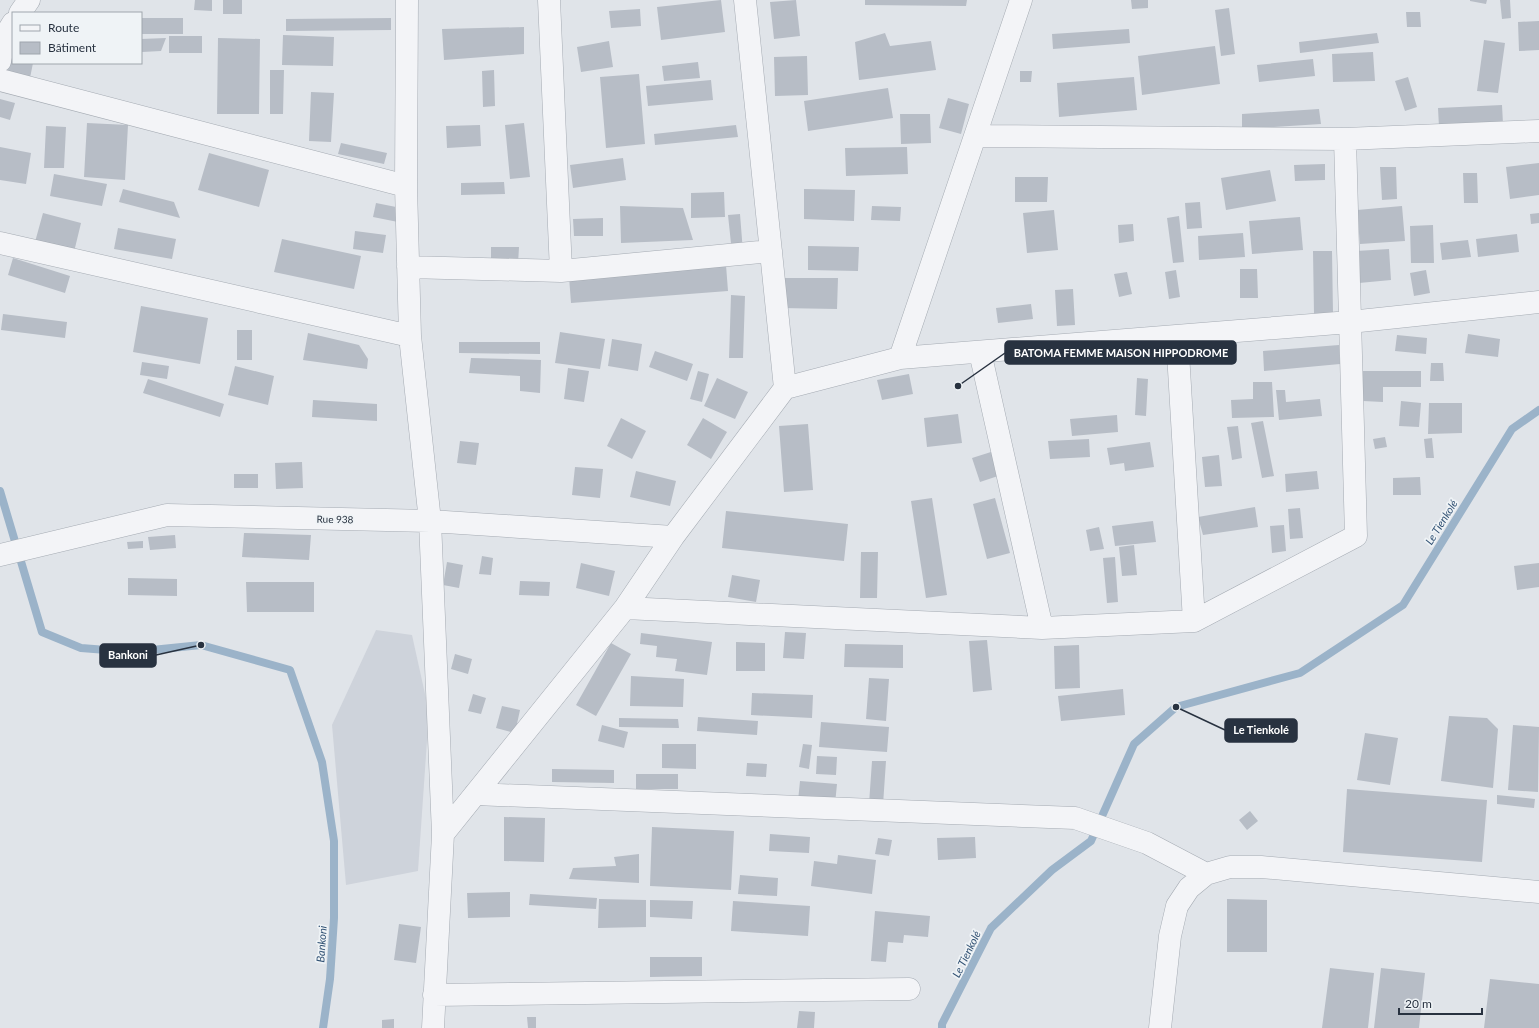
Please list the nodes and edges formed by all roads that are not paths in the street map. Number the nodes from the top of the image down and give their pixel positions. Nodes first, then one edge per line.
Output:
1 (29, 0) edge
2 (407, 0) edge
3 (549, 0) edge
4 (744, 0) edge
5 (1021, 0) edge
6 (21, 12) edge
7 (12, 25) edge
8 (0, 61) edge
9 (0, 80) edge
10 (1539, 132) edge
11 (975, 136) junction
12 (1345, 140) junction
13 (406, 186) junction
14 (0, 243) edge
15 (771, 251) junction
16 (408, 268) junction
17 (561, 271) junction
18 (1539, 302) edge
19 (1350, 322) junction
20 (410, 336) junction
21 (1177, 336) junction
22 (980, 352) junction
23 (900, 358) junction
24 (786, 388) junction
25 (430, 521) junction
26 (673, 537) junction
27 (0, 555) edge
28 (625, 608) junction
29 (1194, 621) junction
30 (1042, 628) junction
31 (475, 794) junction
32 (443, 834) junction
33 (1206, 874) junction
34 (1539, 892) edge
35 (909, 989) dead end
36 (434, 994) junction
37 (433, 1028) edge
38 (1160, 1028) edge

1 - 6 street
2 - 13 street
3 - 17 street
4 - 15 street
5 - 11 street
7 - 8 street
9 - 13 street
10 - 12 street
11 - 12 street
11 - 23 street
12 - 19 street
13 - 16 street
14 - 20 street
15 - 17 street
15 - 24 street
16 - 17 street
16 - 20 street
18 - 19 street
19 - 21 street
19 - 29 street
20 - 25 street
21 - 22 street
21 - 29 street
22 - 23 street
22 - 30 street
23 - 24 street
24 - 26 street
25 - 26 street, Rue 938
25 - 27 street, Rue 938
25 - 32 street
26 - 28 street
28 - 30 street
28 - 31 street
29 - 30 street
31 - 32 street
31 - 33 street
32 - 36 street
33 - 34 street
33 - 38 street
35 - 36 street
36 - 37 street

